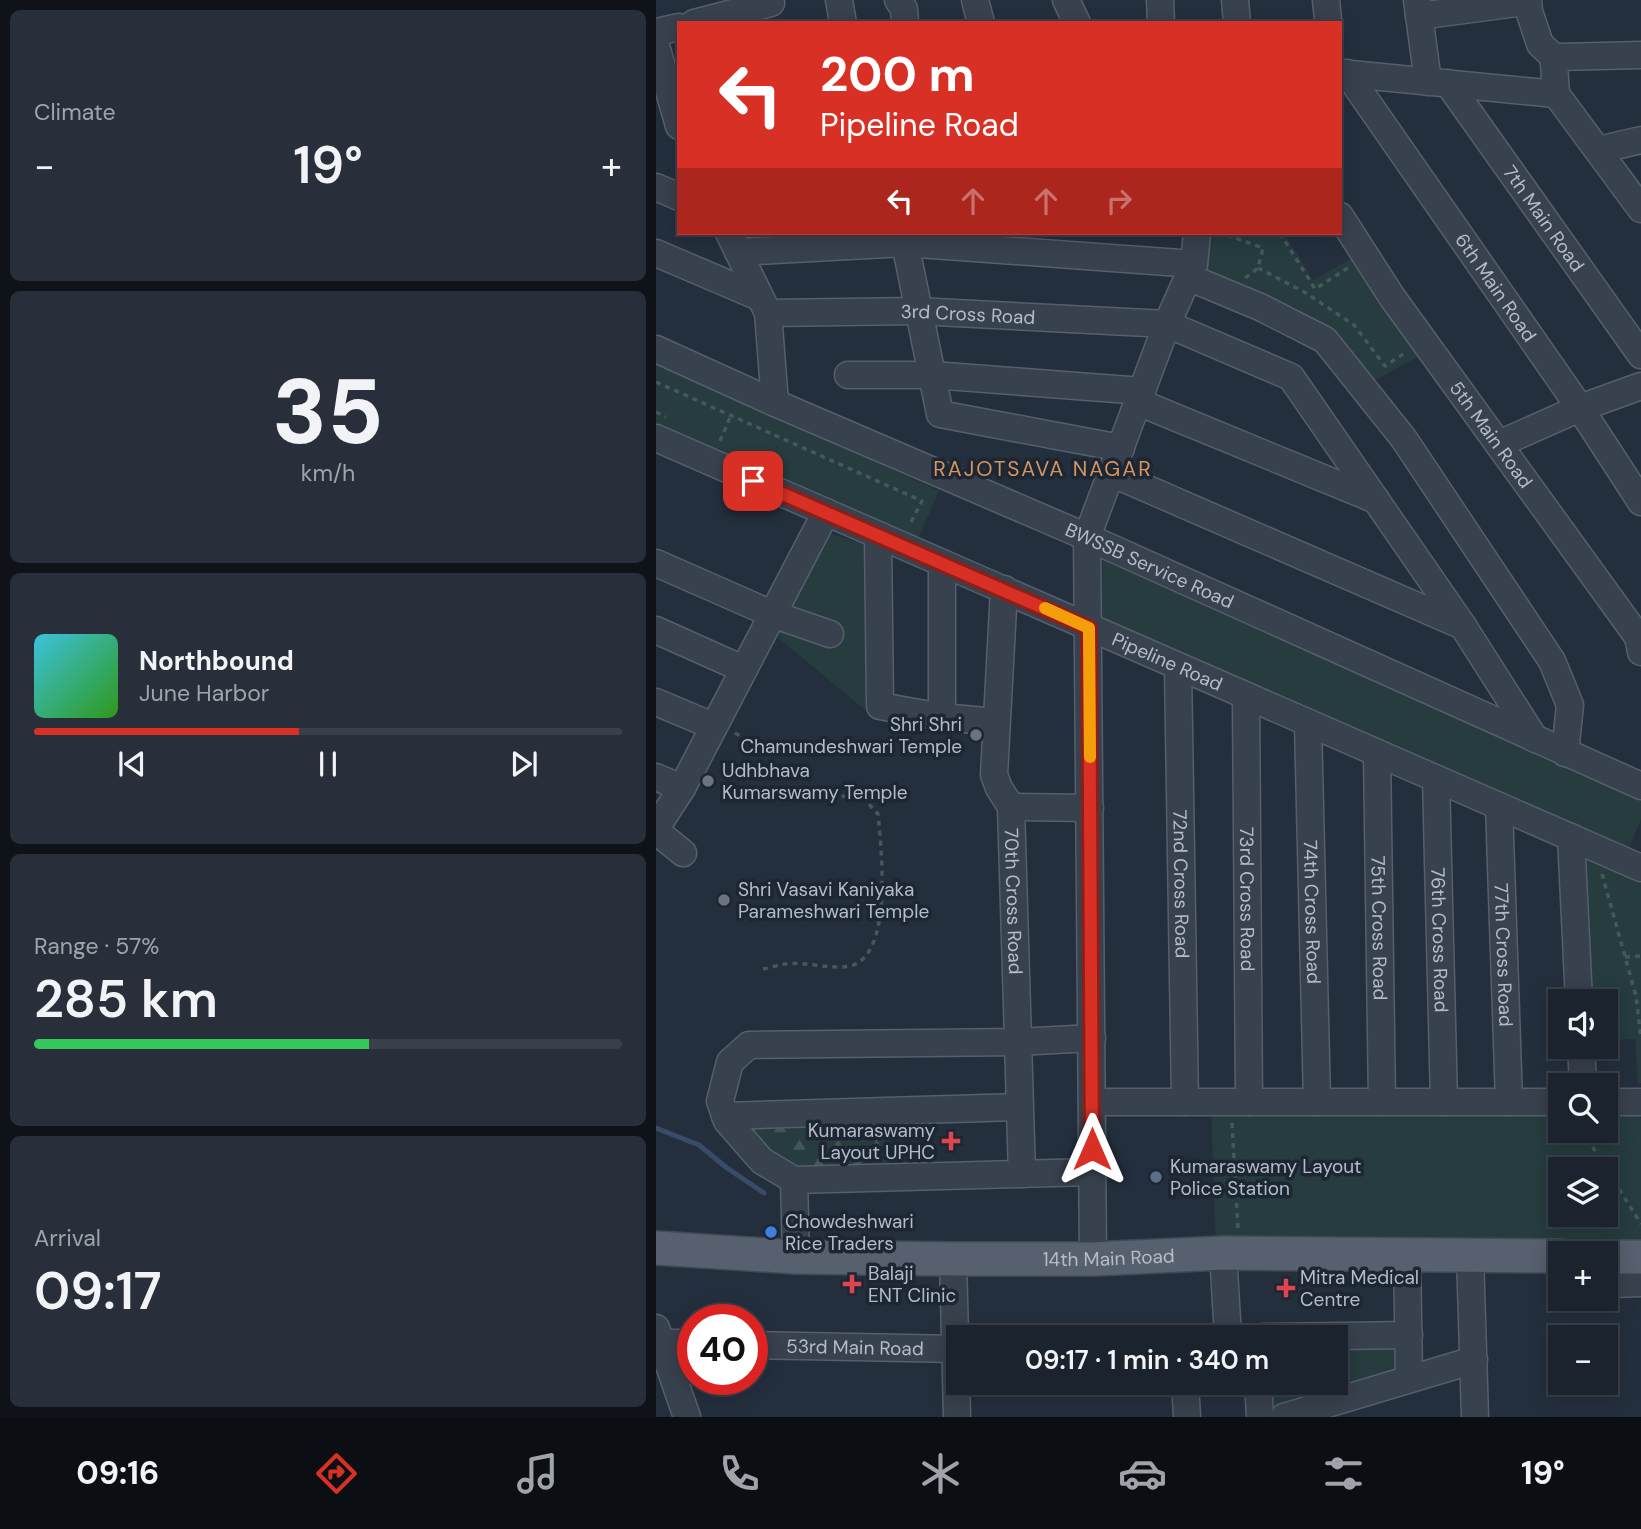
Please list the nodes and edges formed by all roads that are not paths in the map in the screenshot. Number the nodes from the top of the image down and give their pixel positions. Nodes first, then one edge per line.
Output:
1 (839, 0) edge
2 (898, 0) edge
3 (975, 0) edge
4 (1066, 0) edge
5 (1160, 0) edge
6 (1235, 0) edge
7 (1522, 2) edge
8 (1418, 8) edge
9 (772, 9) edge
10 (705, 21) edge
11 (843, 21) edge
12 (905, 21) edge
13 (980, 21) edge
14 (1076, 21) edge
15 (1161, 21) edge
16 (1237, 21) edge
17 (677, 27) edge
18 (656, 32) edge
19 (656, 46) edge
20 (1641, 55) edge
21 (1557, 60) junction
22 (1344, 73) edge
23 (1438, 82) junction
24 (1557, 94) junction
25 (656, 116) edge
26 (677, 119) edge
27 (677, 125) edge
28 (1641, 140) edge
29 (1598, 150) junction
30 (656, 187) edge
31 (677, 196) edge
32 (1641, 209) edge
33 (1342, 219) edge
34 (1197, 235) edge
35 (903, 238) edge
36 (734, 243) edge
37 (656, 253) edge
38 (1191, 270) junction
39 (764, 305) junction
40 (917, 312) junction
41 (1167, 324) junction
42 (656, 349) edge
43 (1641, 355) edge
44 (848, 375) dead end
45 (933, 375) junction
46 (1641, 386) edge
47 (1140, 397) junction
48 (775, 403) junction
49 (1580, 408) junction
50 (656, 438) edge
51 (1499, 444) junction
52 (1121, 448) junction
53 (1111, 473) junction
54 (1376, 500) junction
55 (1641, 502) edge
56 (826, 512) junction
57 (878, 535) junction
58 (1088, 537) junction
59 (656, 562) edge
60 (942, 563) junction
61 (1004, 589) junction
62 (772, 614) junction
63 (1463, 626) junction
64 (1089, 628) junction
65 (656, 630) edge
66 (830, 634) dead end
67 (1641, 652) edge
68 (1178, 667) junction
69 (743, 669) junction
70 (1246, 696) junction
71 (656, 702) edge
72 (942, 717) junction
73 (996, 722) junction
74 (1308, 723) junction
75 (713, 726) junction
76 (1535, 739) junction
77 (1565, 752) junction
78 (1377, 753) junction
79 (656, 777) edge
80 (1436, 779) junction
81 (1641, 786) edge
82 (682, 789) junction
83 (1499, 806) junction
84 (1011, 807) junction
85 (1090, 808) junction
86 (656, 830) edge
87 (1583, 842) junction
88 (683, 853) dead end
89 (1641, 868) edge
90 (1579, 989) edge
91 (1092, 1038) junction
92 (1017, 1042) junction
93 (1092, 1102) junction
94 (1185, 1102) junction
95 (1317, 1102) junction
96 (1382, 1102) junction
97 (1444, 1102) junction
98 (1509, 1102) junction
99 (1548, 1102) edge
100 (1618, 1102) edge
101 (1641, 1102) edge
102 (1019, 1107) junction
103 (1246, 1111) junction
104 (725, 1116) junction
105 (1092, 1172) junction
106 (1022, 1174) junction
107 (794, 1180) junction
108 (1230, 1241) junction
109 (656, 1248) edge
110 (1407, 1254) junction
111 (1470, 1255) junction
112 (1548, 1256) edge
113 (796, 1257) junction
114 (1618, 1257) edge
115 (1641, 1257) edge
116 (953, 1259) junction
117 (1093, 1259) junction
118 (1641, 1283) edge
119 (1618, 1284) edge
120 (956, 1325) edge
121 (1228, 1325) edge
122 (659, 1335) edge
123 (1408, 1335) junction
124 (1348, 1336) edge
125 (677, 1339) edge
126 (768, 1345) edge
127 (946, 1349) edge
128 (1474, 1360) junction
129 (1409, 1379) junction
130 (957, 1395) edge
131 (1186, 1395) edge
132 (1259, 1395) edge
133 (686, 1417) edge
134 (957, 1417) edge
135 (1187, 1417) edge
136 (1260, 1417) edge
137 (1284, 1417) edge
138 (1476, 1417) edge

1 - 11 street
2 - 12 street
3 - 13 street
4 - 14 street
5 - 15 street
6 - 16 street
7 - 8 street
7 - 21 street
8 - 23 street
9 - 10 street
17 - 18 street
19 - 26 street
20 - 21 street
21 - 24 street
22 - 23 street
22 - 49 street, 6th Main Road
23 - 24 street
23 - 43 street, 7th Main Road
24 - 29 street
25 - 27 street
28 - 29 street
29 - 32 street
30 - 31 street
33 - 51 street, 5th Main Road
34 - 38 street
35 - 36 street
35 - 38 street
35 - 40 street
36 - 39 street
37 - 39 street
38 - 41 street
38 - 77 street
39 - 40 street, 3rd Cross Road
39 - 48 street
40 - 41 street, 3rd Cross Road
40 - 45 street
41 - 47 street
41 - 54 street
42 - 48 street, BWSSB Service Road
44 - 45 street
45 - 47 street
45 - 52 street
46 - 49 street
47 - 52 street
47 - 54 street
48 - 58 street, BWSSB Service Road
49 - 51 street
49 - 55 street, 6th Main Road
50 - 56 street, Pipeline Road
51 - 67 street, 5th Main Road
52 - 53 street
53 - 58 street
53 - 63 street
54 - 63 street
56 - 57 street, Pipeline Road
56 - 62 street
57 - 60 street, Pipeline Road
57 - 72 street
58 - 64 street
58 - 76 street, BWSSB Service Road
59 - 62 street
60 - 61 street, Pipeline Road
60 - 72 street
61 - 64 street, Pipeline Road
61 - 73 street, 70th Cross Road
62 - 66 street
62 - 69 street
63 - 76 street
64 - 68 street, Pipeline Road
64 - 85 street
65 - 69 street
68 - 70 street, Pipeline Road
68 - 94 street, 72nd Cross Road
69 - 75 street
70 - 74 street, Pipeline Road
70 - 103 street, 73rd Cross Road
71 - 75 street
72 - 73 street
73 - 84 street, 70th Cross Road
74 - 78 street, Pipeline Road
74 - 95 street, 74th Cross Road
75 - 82 street
76 - 77 street, BWSSB Service Road
77 - 81 street, BWSSB Service Road
78 - 80 street, Pipeline Road
78 - 96 street, 75th Cross Road
79 - 82 street
80 - 83 street, Pipeline Road
80 - 97 street, 76th Cross Road
82 - 86 street
83 - 87 street, Pipeline Road
83 - 98 street, 77th Cross Road
84 - 85 street
84 - 92 street, 70th Cross Road
85 - 91 street
86 - 88 street
87 - 89 street, Pipeline Road
87 - 90 street
91 - 92 street
91 - 93 street
92 - 102 street, 70th Cross Road
92 - 104 street
93 - 94 street
93 - 105 street
94 - 103 street
95 - 96 street
95 - 103 street
96 - 97 street
97 - 98 street
98 - 99 street
100 - 101 street
102 - 104 street
102 - 106 street, 70th Cross Road
104 - 107 street
105 - 106 street
105 - 117 street
106 - 107 street
107 - 113 street
108 - 110 main road, 14th Main Road
108 - 117 main road, 14th Main Road
108 - 121 street
109 - 113 main road, 14th Main Road
110 - 111 main road, 14th Main Road
110 - 123 street
111 - 112 main road, 14th Main Road
111 - 128 street
113 - 116 main road, 14th Main Road
114 - 115 main road
116 - 117 main road, 14th Main Road
116 - 120 street
118 - 119 street
122 - 125 street
122 - 133 street
123 - 124 street
123 - 129 street
126 - 127 street, 53rd Main Road
128 - 129 street
128 - 138 street
129 - 137 street
130 - 134 street
131 - 135 street
132 - 136 street

